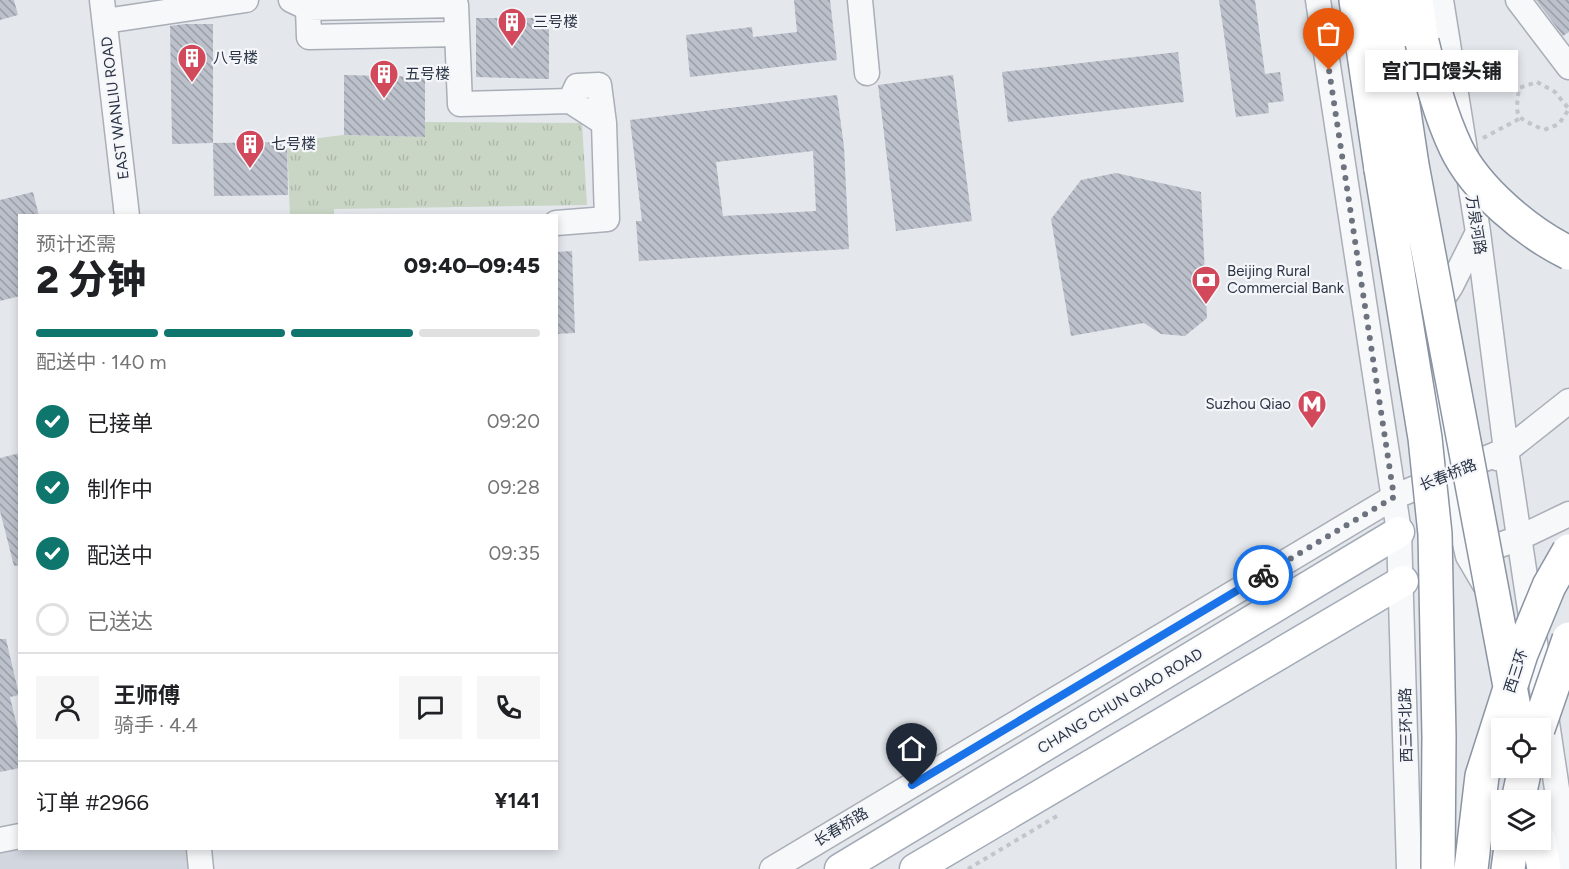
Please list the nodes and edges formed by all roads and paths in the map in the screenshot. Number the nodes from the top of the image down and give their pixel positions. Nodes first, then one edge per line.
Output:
1 (246, 0) edge
2 (860, 0) edge
3 (1318, 0) edge
4 (1356, 0) edge
5 (1387, 0) edge
6 (1416, 0) edge
7 (1441, 0) edge
8 (1518, 0) edge
9 (299, 4) edge
10 (104, 10) edge
11 (1569, 67) edge
12 (867, 73) dead end
13 (1519, 118) junction
14 (1466, 137) junction
15 (1397, 167) junction
16 (127, 214) edge
17 (558, 223) edge
18 (1478, 232) junction
19 (1569, 234) edge
20 (1569, 253) edge
21 (1364, 303) junction
22 (1426, 324) junction
23 (1569, 401) edge
24 (1506, 450) junction
25 (1451, 482) junction
26 (1394, 497) junction
27 (1569, 514) edge
28 (1399, 532) junction
29 (1519, 538) junction
30 (1569, 542) edge
31 (1569, 551) edge
32 (1471, 561) junction
33 (1403, 592) junction
34 (1569, 639) edge
35 (1536, 654) junction
36 (1516, 718) edge
37 (1542, 718) edge
38 (18, 836) edge
39 (0, 840) edge
40 (199, 850) edge
41 (1511, 850) edge
42 (1541, 850) edge
43 (201, 869) edge
44 (772, 869) edge
45 (840, 869) edge
46 (915, 869) edge
47 (1409, 869) edge
48 (1438, 869) edge
49 (1471, 869) edge
50 (1508, 869) edge
51 (1544, 869) edge
52 (1569, 869) edge

1 - 10 street
2 - 12 street
3 - 21 street
4 - 15 highway
5 - 15 highway
6 - 20 highway, bridge
7 - 14 street, 万泉河路
8 - 11 street
9 - 17 street
10 - 16 street, EAST WANLIU ROAD
13 - 13 path
13 - 14 path
14 - 18 street, 万泉河路
14 - 19 street
15 - 36 highway, bridge
15 - 48 highway, bridge
18 - 22 street
18 - 24 street, 万泉河路
21 - 22 street
21 - 26 street
22 - 25 street
23 - 24 street
24 - 25 street
24 - 29 street, 万泉河路
25 - 26 street, 长春桥路
25 - 28 street
25 - 32 street
26 - 28 street
26 - 44 street, 长春桥路
27 - 29 street
28 - 33 street, 西三环北路
28 - 45 main road, CHANG CHUN QIAO ROAD
29 - 32 street
29 - 35 street, 万泉河路
30 - 35 street
31 - 49 highway, 西三环, bridge
32 - 33 street
32 - 35 street
33 - 46 main road
33 - 47 street, 西三环北路
34 - 37 highway, bridge
35 - 52 street
38 - 39 street
40 - 43 street
41 - 50 highway
42 - 51 highway

